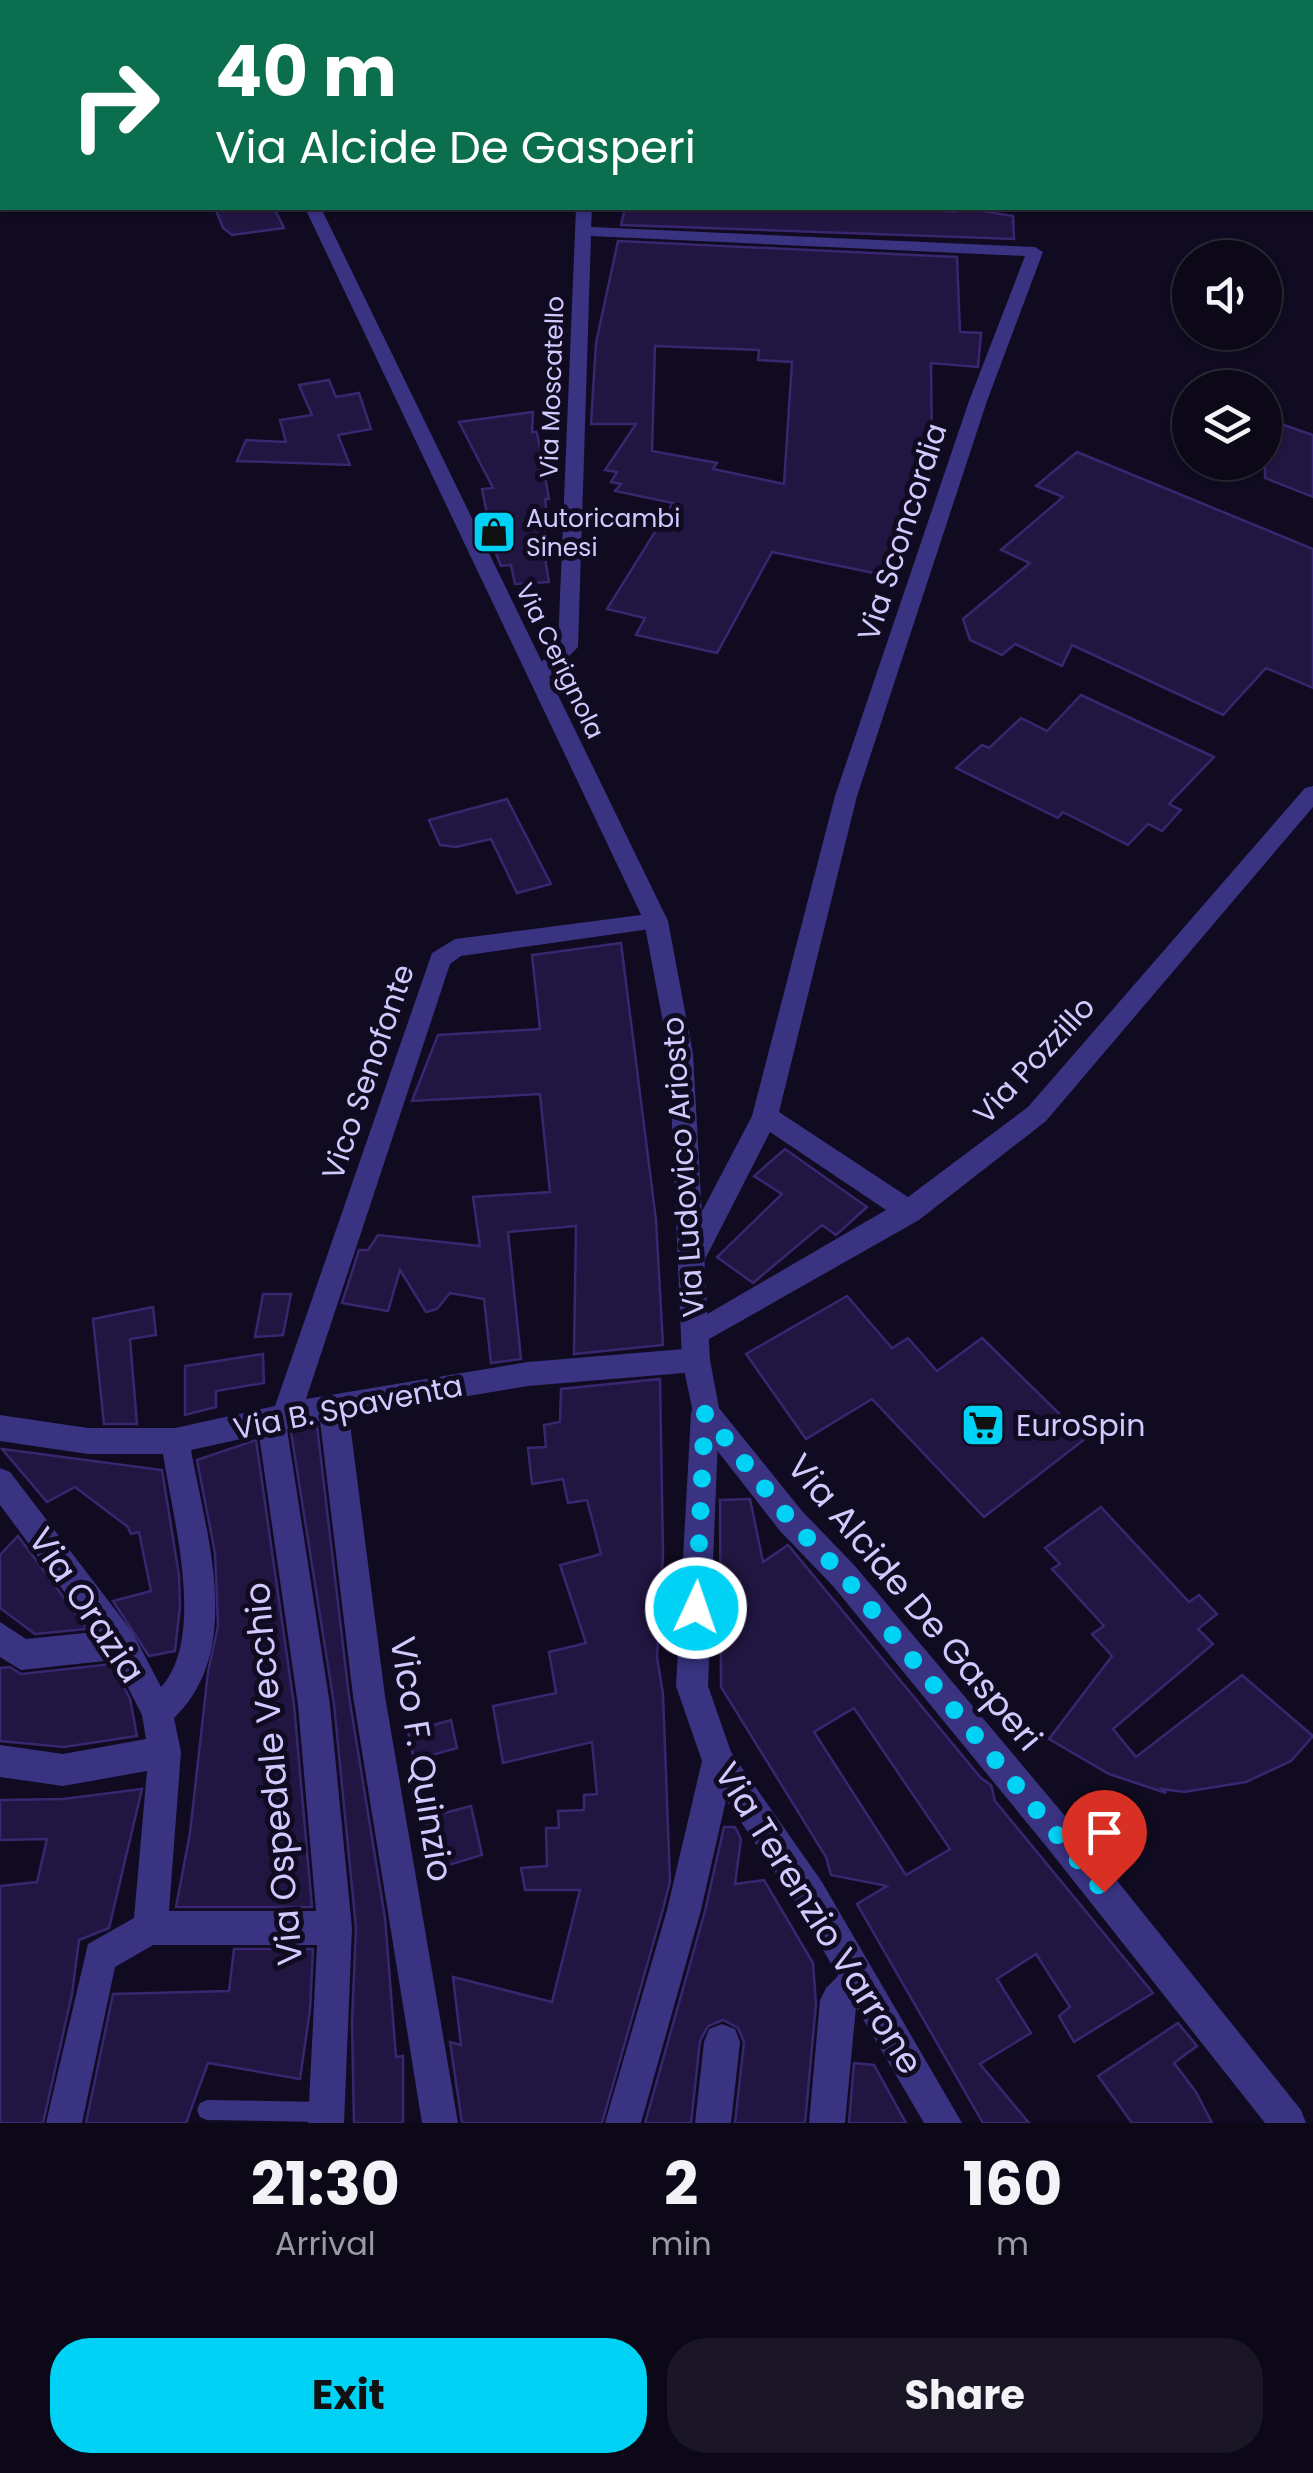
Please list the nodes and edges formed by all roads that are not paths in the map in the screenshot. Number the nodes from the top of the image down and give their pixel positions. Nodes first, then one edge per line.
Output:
1 (314, 210) edge
2 (584, 210) edge
3 (582, 231) junction
4 (539, 674) junction
5 (1313, 793) edge
6 (656, 921) junction
7 (765, 1116) junction
8 (910, 1212) junction
9 (690, 1261) junction
10 (696, 1348) junction
11 (333, 1406) junction
12 (705, 1413) junction
13 (279, 1417) junction
14 (0, 1428) edge
15 (174, 1441) junction
16 (0, 1480) edge
17 (0, 1637) edge
18 (122, 1644) junction
19 (157, 1712) junction
20 (165, 1752) junction
21 (718, 1760) junction
22 (0, 1761) edge
23 (150, 1928) junction
24 (335, 1928) junction
25 (860, 1979) junction
26 (722, 2042) dead end
27 (207, 2110) dead end
28 (326, 2118) edge
29 (64, 2123) edge
30 (440, 2123) edge
31 (623, 2123) edge
32 (713, 2123) edge
33 (827, 2123) edge
34 (944, 2123) edge
35 (1288, 2123) edge

1 - 4 street, Via Cerignola
2 - 3 street, Via Moscatello
3 - 4 street, Via Moscatello
3 - 7 street, Via Sconcordia
4 - 6 street, Via Cerignola
5 - 8 street, Via Pozzillo
6 - 9 street, Via Ludovico Ariosto
6 - 13 street, Vico Senofonte
7 - 8 street
7 - 9 street, Via Sconcordia
8 - 10 street, Via Pozzillo
9 - 10 street, Via Ludovico Ariosto
10 - 11 street, Via B. Spaventa
10 - 12 street, Via Ludovico Ariosto
11 - 13 street, Via B. Spaventa
11 - 30 street, Vico F. Quinzio
12 - 21 street, Via Terenzio Varrone
12 - 35 street, Via Alcide De Gasperi
13 - 15 street, Via B. Spaventa
13 - 24 street, Via Ospedale Vecchio
14 - 15 street, Via B. Spaventa
15 - 19 street
16 - 18 street, Via Orazia
17 - 18 street
18 - 19 street, Via Orazia
19 - 20 street, Via Orazia
20 - 22 street
20 - 23 street, Via Orazia
21 - 25 street, Via Terenzio Varrone
21 - 31 street
23 - 24 street
23 - 29 street
24 - 28 street, Via Ospedale Vecchio
25 - 33 street
25 - 34 street, Via Terenzio Varrone
26 - 32 street
27 - 28 lane

